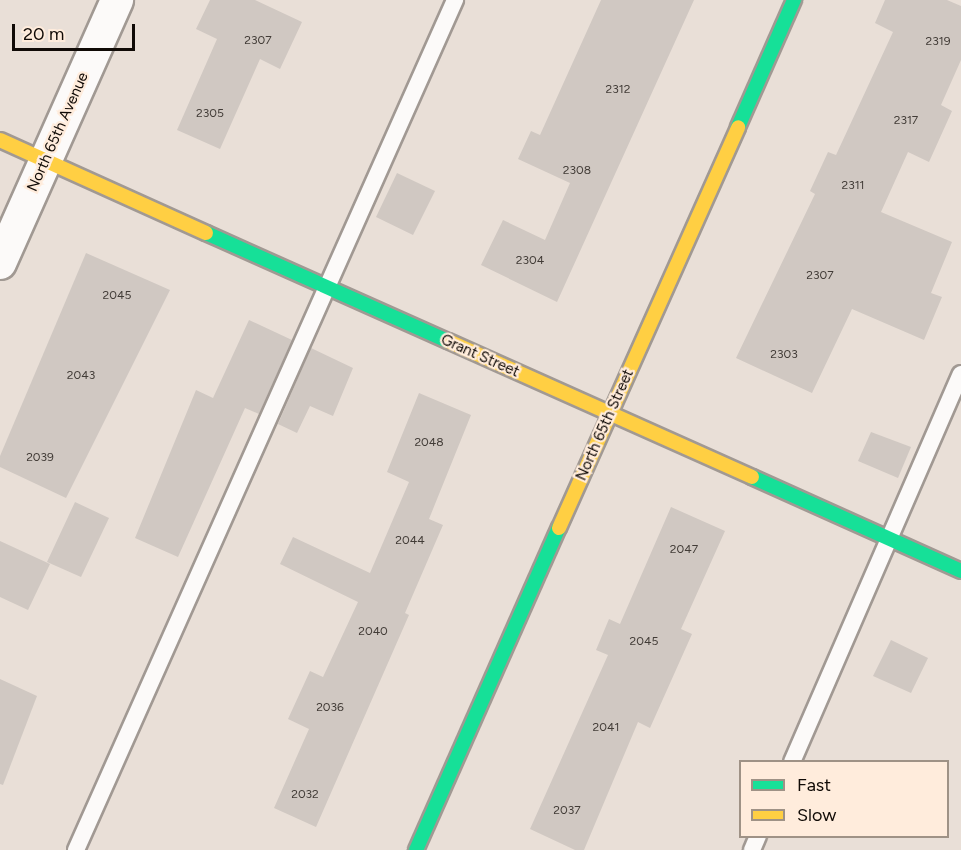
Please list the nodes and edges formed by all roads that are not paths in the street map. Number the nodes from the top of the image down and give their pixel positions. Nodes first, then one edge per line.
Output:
1 (117, 0) edge
2 (455, 0) edge
3 (794, 0) edge
4 (0, 140) edge
5 (46, 160) junction
6 (0, 263) edge
7 (327, 287) junction
8 (961, 374) edge
9 (610, 414) junction
10 (891, 539) junction
11 (961, 571) edge
12 (793, 760) edge
13 (76, 850) edge
14 (416, 850) edge

1 - 5 street, North 65th Avenue
2 - 7 lane
3 - 9 street, North 65th Street
4 - 5 street, Grant Street
5 - 6 street, North 65th Avenue
5 - 7 street, Grant Street
7 - 9 street, Grant Street
7 - 13 lane
8 - 10 lane
9 - 10 street, Grant Street
9 - 14 street, North 65th Street
10 - 11 street, Grant Street
10 - 12 lane

